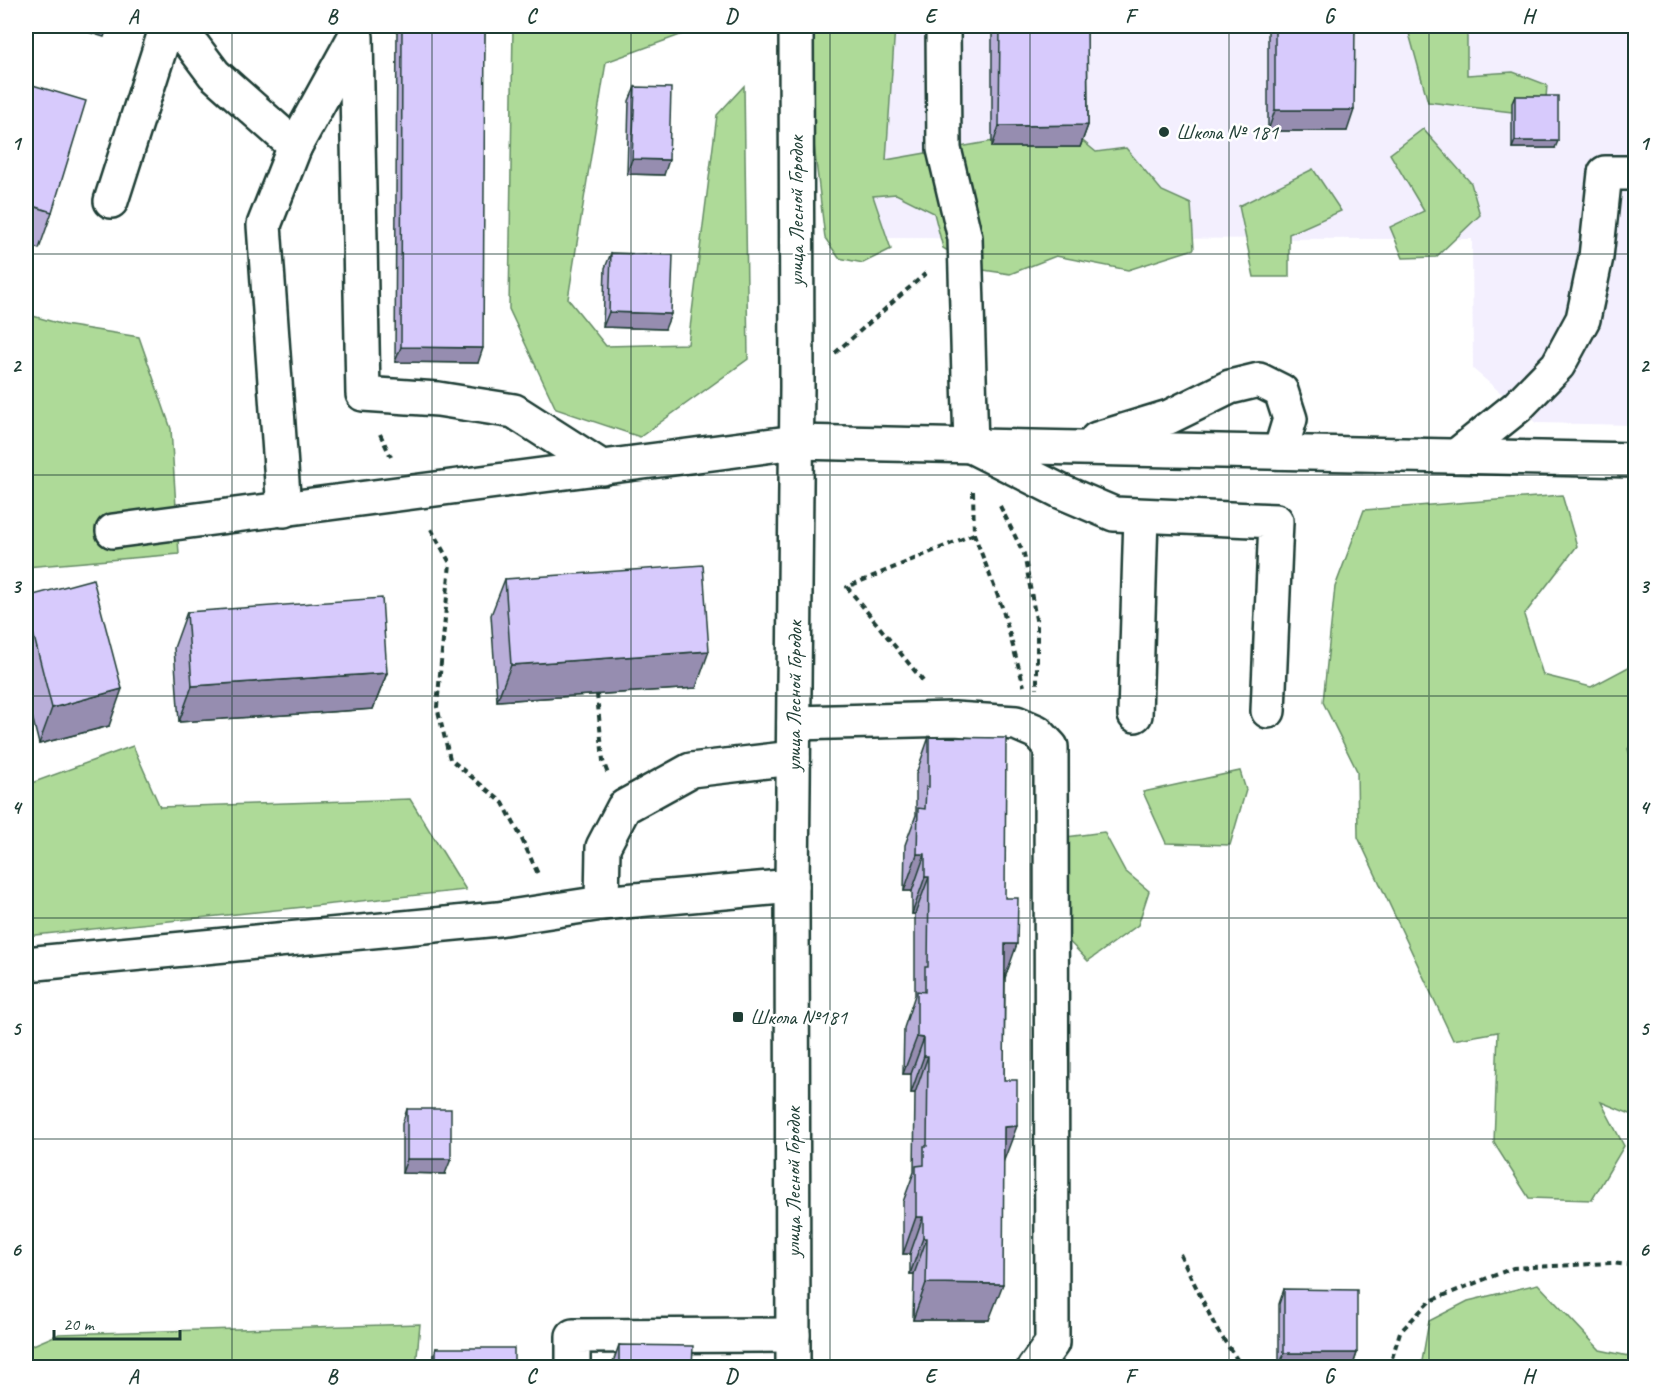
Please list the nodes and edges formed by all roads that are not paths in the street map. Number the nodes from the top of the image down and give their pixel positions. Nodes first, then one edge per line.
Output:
1 (167, 26) edge
2 (178, 26) edge
3 (796, 26) edge
4 (943, 26) edge
5 (359, 31) edge
6 (295, 146) junction
7 (1635, 173) edge
8 (111, 201) dead end
9 (796, 442) junction
10 (971, 446) junction
11 (1066, 448) junction
12 (1280, 452) junction
13 (1456, 456) junction
14 (1635, 460) edge
15 (603, 468) junction
16 (284, 510) junction
17 (1141, 516) junction
18 (113, 531) dead end
19 (1268, 711) dead end
20 (1135, 715) dead end
21 (794, 723) junction
22 (793, 758) junction
23 (792, 886) junction
24 (603, 903) junction
25 (26, 964) edge
26 (793, 1335) junction
27 (573, 1368) edge
28 (793, 1368) edge
29 (1034, 1368) edge

1 - 8 street
2 - 6 street
3 - 9 street, улица Лесной Городок
4 - 10 street
5 - 6 street
5 - 15 street
6 - 16 street
7 - 13 street
9 - 10 street
9 - 15 street
9 - 21 street, улица Лесной Городок
10 - 11 street
10 - 17 street
11 - 12 street
11 - 12 street
12 - 13 street
13 - 14 street
15 - 16 street
16 - 18 street
17 - 19 street
17 - 20 street
21 - 22 street, улица Лесной Городок
21 - 29 street
22 - 23 street, улица Лесной Городок
22 - 24 street
23 - 24 street
23 - 26 street, улица Лесной Городок
24 - 25 street
26 - 27 street
26 - 28 street, улица Лесной Городок

